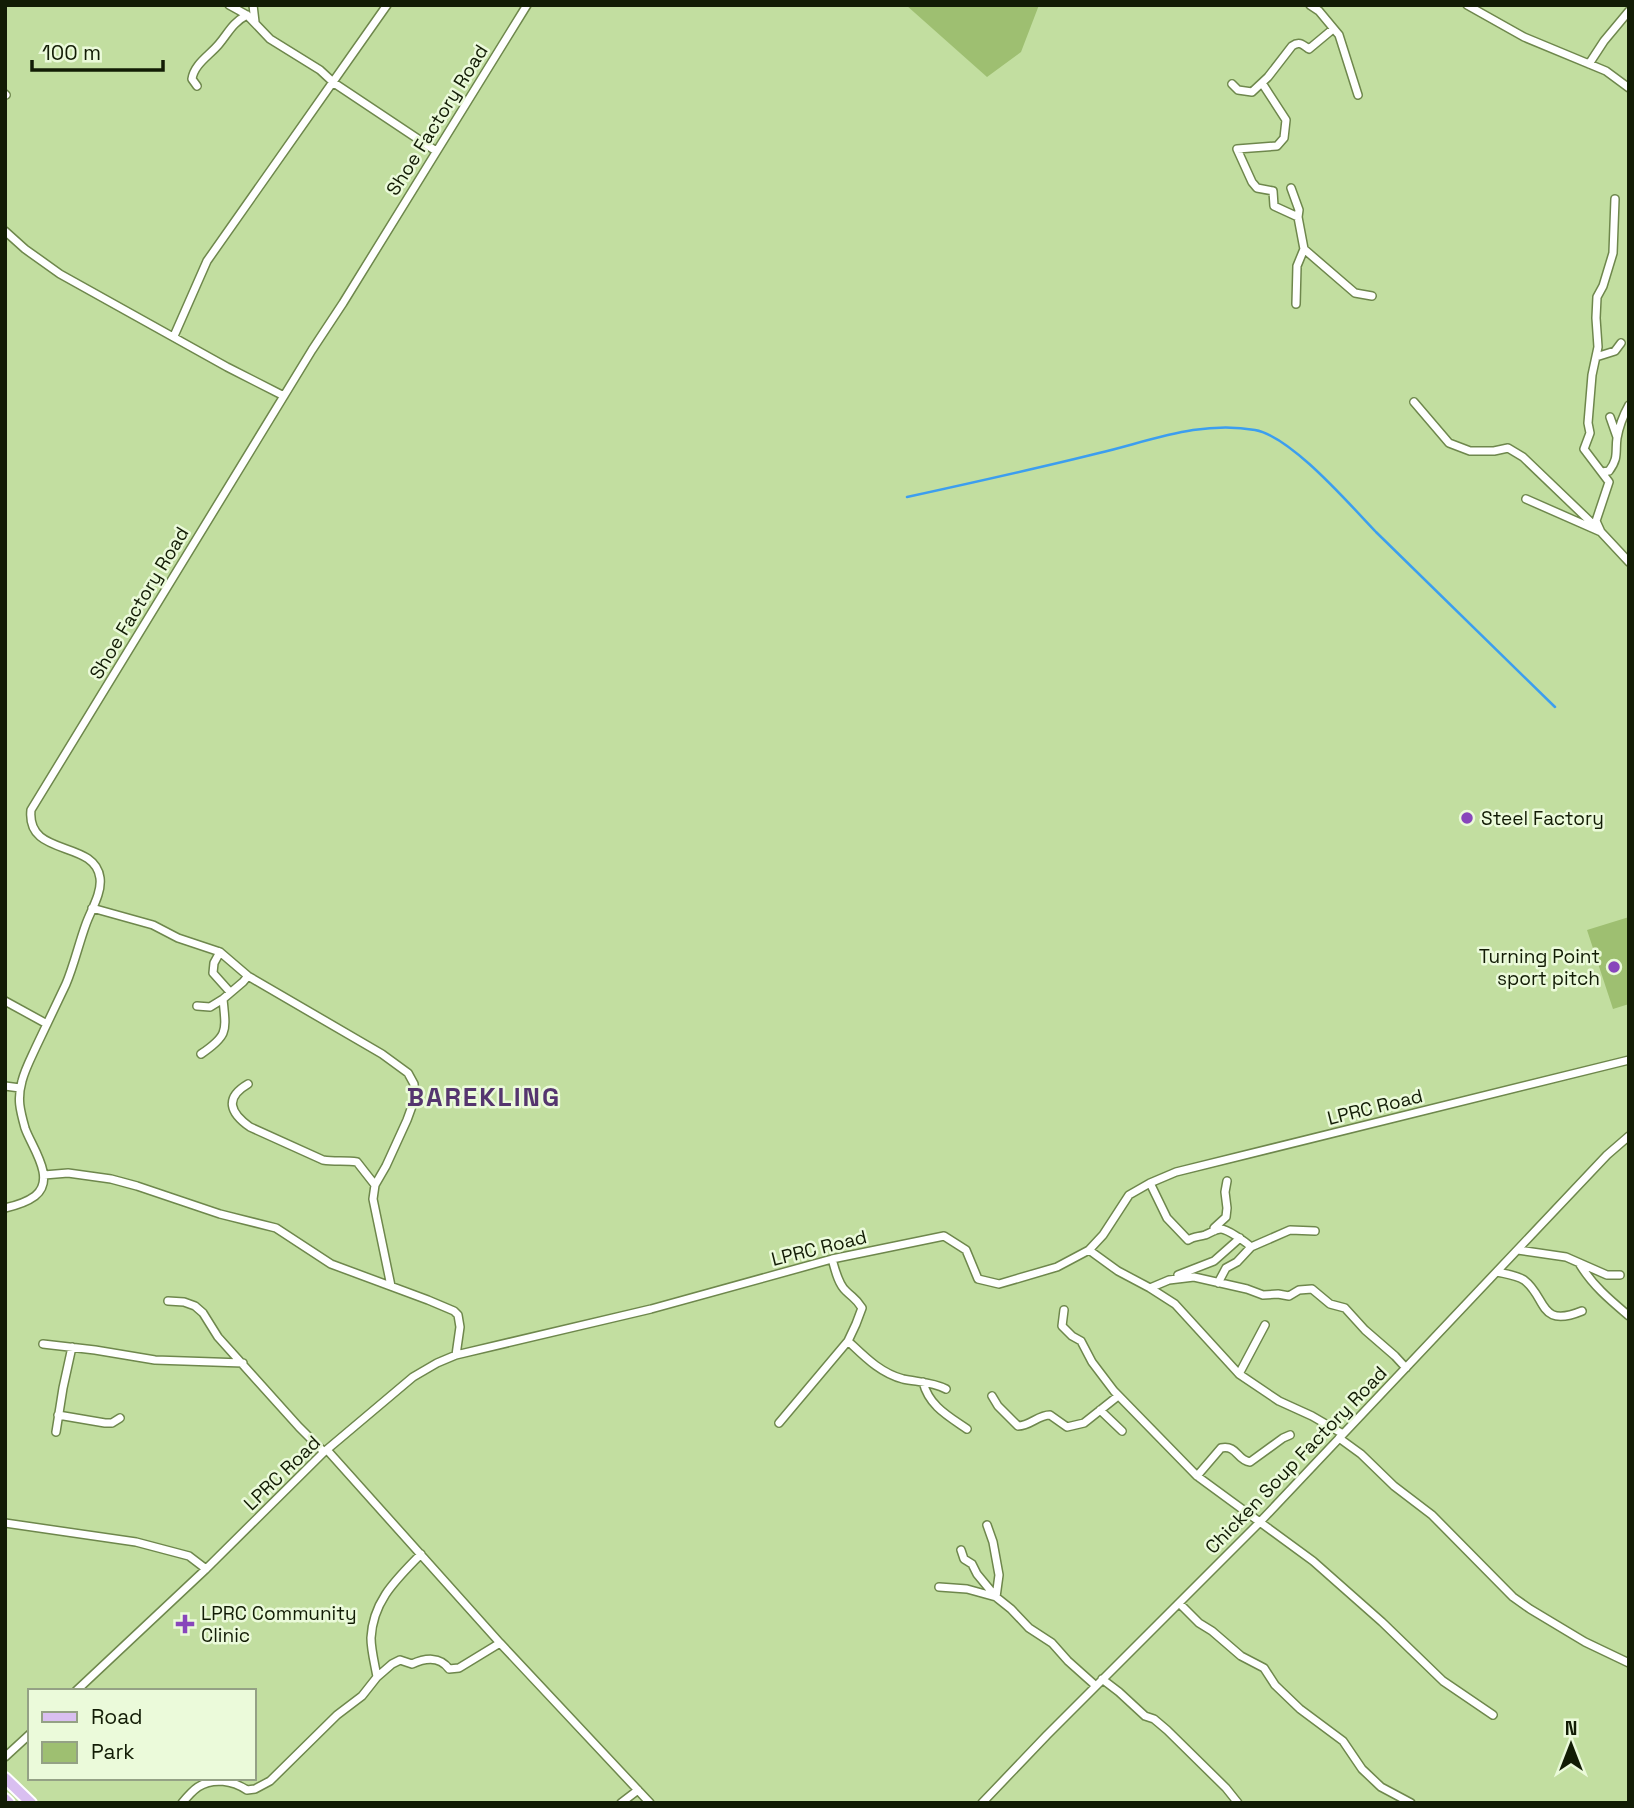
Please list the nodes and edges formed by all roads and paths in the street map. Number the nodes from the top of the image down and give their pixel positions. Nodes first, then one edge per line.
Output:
1 (229, 5) edge
2 (253, 5) edge
3 (387, 5) edge
4 (527, 5) edge
5 (1310, 5) edge
6 (1467, 5) edge
7 (1629, 11) edge
8 (247, 15) junction
9 (255, 22) junction
10 (1334, 29) junction
11 (1588, 64) junction
12 (334, 83) junction
13 (1262, 83) junction
14 (1232, 84) dead end
15 (197, 86) dead end
16 (1629, 88) edge
17 (1358, 95) dead end
18 (436, 151) junction
19 (1291, 188) dead end
20 (1615, 198) dead end
21 (1298, 217) junction
22 (5, 231) edge
23 (1304, 249) junction
24 (1372, 296) dead end
25 (1296, 304) dead end
26 (174, 337) junction
27 (1621, 344) dead end
28 (1596, 357) junction
29 (284, 396) junction
30 (1414, 402) dead end
31 (1629, 405) edge
32 (1610, 417) dead end
33 (1617, 438) junction
34 (1602, 472) junction
35 (1526, 499) dead end
36 (1601, 532) junction
37 (1629, 562) edge
38 (92, 908) junction
39 (220, 952) junction
40 (248, 976) junction
41 (230, 992) junction
42 (223, 999) junction
43 (5, 1001) edge
44 (197, 1006) dead end
45 (47, 1024) junction
46 (201, 1054) dead end
47 (1629, 1060) edge
48 (248, 1084) dead end
49 (5, 1086) edge
50 (20, 1088) junction
51 (1629, 1136) edge
52 (44, 1175) junction
53 (1227, 1181) dead end
54 (1150, 1183) junction
55 (375, 1185) junction
56 (5, 1209) edge
57 (1214, 1231) junction
58 (1315, 1231) dead end
59 (1240, 1238) junction
60 (1251, 1247) junction
61 (1089, 1250) junction
62 (1518, 1250) junction
63 (832, 1259) junction
64 (1579, 1262) junction
65 (1497, 1272) junction
66 (1620, 1275) dead end
67 (1218, 1283) junction
68 (391, 1286) junction
69 (1153, 1286) junction
70 (168, 1301) dead end
71 (1064, 1310) dead end
72 (1581, 1311) dead end
73 (1629, 1316) edge
74 (1265, 1325) dead end
75 (848, 1341) junction
76 (43, 1344) dead end
77 (72, 1347) junction
78 (456, 1355) junction
79 (243, 1363) junction
80 (1406, 1368) junction
81 (1238, 1374) junction
82 (923, 1382) junction
83 (946, 1389) dead end
84 (992, 1396) dead end
85 (1118, 1396) junction
86 (1100, 1410) junction
87 (58, 1415) junction
88 (120, 1418) dead end
89 (779, 1423) dead end
90 (967, 1429) dead end
91 (1122, 1431) dead end
92 (56, 1432) dead end
93 (1290, 1435) dead end
94 (1341, 1436) junction
95 (326, 1451) junction
96 (1196, 1476) junction
97 (5, 1523) edge
98 (1259, 1523) junction
99 (987, 1525) dead end
100 (961, 1550) dead end
101 (421, 1554) junction
102 (206, 1569) junction
103 (939, 1587) dead end
104 (996, 1597) junction
105 (1179, 1603) junction
106 (500, 1643) junction
107 (1629, 1663) edge
108 (377, 1677) junction
109 (1099, 1683) junction
110 (78, 1689) edge
111 (1493, 1715) dead end
112 (28, 1736) edge
113 (5, 1757) edge
114 (5, 1778) edge
115 (638, 1790) junction
116 (32, 1803) edge
117 (182, 1803) edge
118 (621, 1803) edge
119 (650, 1803) edge
120 (982, 1803) edge
121 (1238, 1803) edge
122 (1411, 1803) edge

1 - 8 street
2 - 9 street
3 - 12 street
4 - 18 street, Shoe Factory Road
5 - 10 street
6 - 11 street
7 - 11 street
8 - 9 street
8 - 15 street
9 - 12 street
10 - 13 street
10 - 17 street
11 - 16 street
12 - 18 street
12 - 26 street
13 - 14 street
13 - 21 street
18 - 29 street, Shoe Factory Road
19 - 21 street
20 - 28 street
21 - 23 street
22 - 26 street
23 - 24 street
23 - 25 street
26 - 29 street
27 - 28 street
28 - 34 street
29 - 38 street, Shoe Factory Road
30 - 36 street
31 - 33 street
32 - 33 street
33 - 34 street
34 - 36 street
35 - 36 street
36 - 37 street
38 - 39 street
38 - 45 street, Shoe Factory Road
39 - 40 street
39 - 41 street
40 - 41 street
40 - 55 street
41 - 42 street
42 - 44 street
42 - 46 street
43 - 45 street
45 - 50 street, Shoe Factory Road
47 - 54 street, LPRC Road
48 - 55 street
49 - 50 street
50 - 52 street, Shoe Factory Road
51 - 62 street, Chicken Soup Factory Road
52 - 56 street
52 - 68 street
53 - 57 street
54 - 57 street
54 - 61 street, LPRC Road
55 - 68 street
57 - 59 street
58 - 60 street
59 - 60 street
59 - 69 street
60 - 67 street
61 - 63 street, LPRC Road
61 - 69 street
62 - 64 street
62 - 65 street, Chicken Soup Factory Road
63 - 75 street
63 - 78 street, LPRC Road
64 - 66 street
64 - 73 street
65 - 72 street
65 - 80 street, Chicken Soup Factory Road
67 - 69 street
67 - 80 street
68 - 78 street
69 - 81 street
70 - 79 street
71 - 85 street
74 - 81 street
75 - 82 street
75 - 89 street
76 - 77 street
77 - 79 street
77 - 87 street
78 - 95 street, LPRC Road
79 - 95 street
80 - 94 street, Chicken Soup Factory Road
81 - 94 street
82 - 83 street
82 - 90 street
84 - 86 street
85 - 86 street
85 - 96 street
86 - 91 street
87 - 88 street
87 - 92 street
93 - 96 street
94 - 98 street, Chicken Soup Factory Road
94 - 107 street
95 - 101 street
95 - 102 street, LPRC Road
96 - 98 street
97 - 102 street
98 - 105 street, Chicken Soup Factory Road
98 - 111 street
99 - 104 street
100 - 104 street
101 - 106 street
101 - 108 street
102 - 110 street, LPRC Road
103 - 104 street
104 - 109 street
105 - 109 street, Chicken Soup Factory Road
105 - 122 street
106 - 108 street
106 - 115 street
108 - 117 street
109 - 120 street, Chicken Soup Factory Road
109 - 121 street
112 - 113 street
114 - 116 main road
115 - 118 street
115 - 119 street

